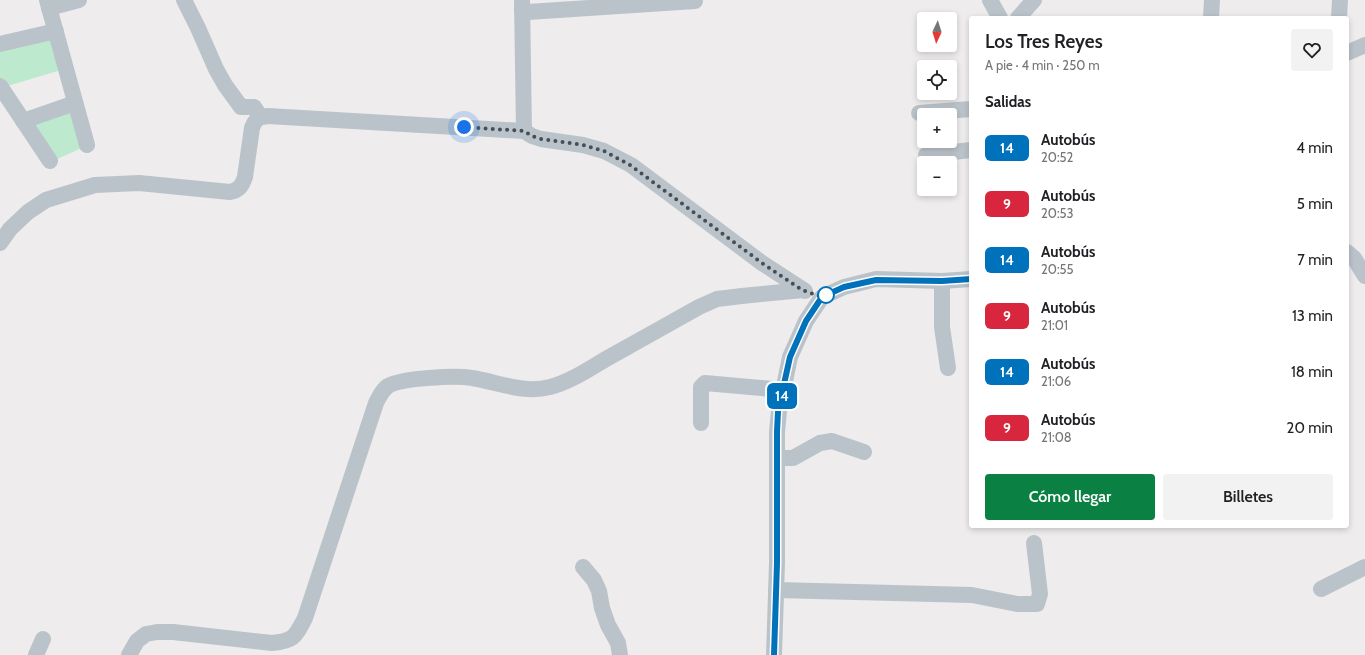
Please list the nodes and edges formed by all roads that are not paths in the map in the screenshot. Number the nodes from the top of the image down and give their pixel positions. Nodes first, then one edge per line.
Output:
1 (78, 0) edge
2 (184, 0) edge
3 (990, 0) edge
4 (1034, 0) edge
5 (1340, 0) edge
6 (695, 1) dead end
7 (48, 4) edge
8 (522, 5) edge
9 (999, 16) edge
10 (1020, 16) edge
11 (1339, 16) edge
12 (56, 31) junction
13 (0, 44) edge
14 (1365, 45) edge
15 (1349, 52) edge
16 (0, 86) edge
17 (75, 103) junction
18 (969, 109) edge
19 (957, 110) edge
20 (260, 116) junction
21 (23, 121) junction
22 (524, 131) junction
23 (86, 145) dead end
24 (969, 150) edge
25 (926, 155) dead end
26 (50, 161) dead end
27 (0, 243) edge
28 (1349, 254) edge
29 (1365, 276) edge
30 (969, 279) edge
31 (942, 281) junction
32 (802, 290) junction
33 (822, 297) junction
34 (948, 368) dead end
35 (783, 390) junction
36 (701, 423) dead end
37 (864, 452) dead end
38 (777, 458) junction
39 (1034, 543) dead end
40 (583, 567) dead end
41 (1365, 567) edge
42 (1321, 589) dead end
43 (776, 590) junction
44 (43, 639) dead end
45 (36, 655) edge
46 (128, 655) edge
47 (620, 655) edge
48 (774, 655) edge

1 - 7 street
2 - 20 street
3 - 9 street
4 - 10 street
5 - 11 street
6 - 8 street
7 - 12 street
8 - 22 street
12 - 13 street
12 - 17 street
14 - 15 street
16 - 21 street
17 - 21 street
17 - 23 street
18 - 19 street
20 - 22 street
20 - 27 street
21 - 26 street
22 - 32 street
24 - 25 street
28 - 29 street
30 - 31 street
31 - 33 street
31 - 34 street
32 - 33 street
32 - 46 street
33 - 35 street
35 - 36 street
35 - 38 street
37 - 38 street
38 - 43 street
39 - 43 street
40 - 47 street
41 - 42 street
43 - 48 street
44 - 45 street

